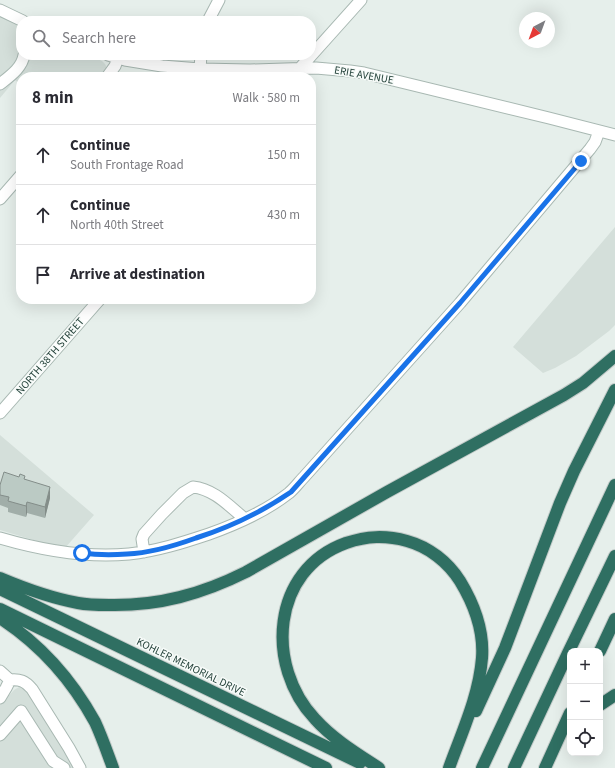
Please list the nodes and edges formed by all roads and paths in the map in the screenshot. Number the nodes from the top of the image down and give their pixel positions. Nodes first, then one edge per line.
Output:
1 (219, 0) edge
2 (362, 0) edge
3 (0, 10) edge
4 (211, 16) edge
5 (16, 18) edge
6 (316, 51) edge
7 (23, 60) edge
8 (114, 60) edge
9 (125, 60) edge
10 (201, 60) edge
11 (308, 60) edge
12 (301, 68) junction
13 (200, 69) junction
14 (111, 72) edge
15 (297, 72) edge
16 (0, 84) edge
17 (599, 131) junction
18 (615, 135) edge
19 (16, 181) edge
20 (0, 199) edge
21 (96, 304) edge
22 (615, 356) edge
23 (615, 390) edge
24 (0, 413) edge
25 (615, 485) edge
26 (245, 519) junction
27 (0, 538) edge
28 (144, 552) junction
29 (615, 556) edge
30 (0, 578) edge
31 (0, 589) edge
32 (0, 609) edge
33 (0, 618) edge
34 (615, 620) edge
35 (601, 648) edge
36 (0, 671) edge
37 (10, 680) junction
38 (615, 696) edge
39 (0, 698) edge
40 (603, 704) edge
41 (567, 720) edge
42 (0, 735) edge
43 (567, 739) edge
44 (73, 754) junction
45 (64, 768) edge
46 (80, 768) edge
47 (113, 768) edge
48 (326, 768) edge
49 (370, 768) edge
50 (379, 768) edge
51 (449, 768) edge
52 (482, 768) edge
53 (514, 768) edge
54 (546, 768) edge

1 - 4 street
2 - 6 street
3 - 5 street
7 - 16 street
8 - 14 street
9 - 13 street, ERIE AVENUE
10 - 13 street
11 - 12 street
12 - 13 street, ERIE AVENUE
12 - 15 street
12 - 17 street, ERIE AVENUE
17 - 18 street, ERIE AVENUE
17 - 26 street
19 - 20 street
21 - 24 street, NORTH 38TH STREET
22 - 30 highway
23 - 51 highway
25 - 52 highway
26 - 28 street
26 - 28 street
27 - 28 street
29 - 53 highway
31 - 49 highway, KOHLER MEMORIAL DRIVE
32 - 48 highway
33 - 47 highway
34 - 35 highway
36 - 37 street
37 - 39 street
37 - 44 street
38 - 40 highway
41 - 54 highway
42 - 45 street
43 - 54 highway
44 - 45 street
44 - 46 street
50 - 51 highway

